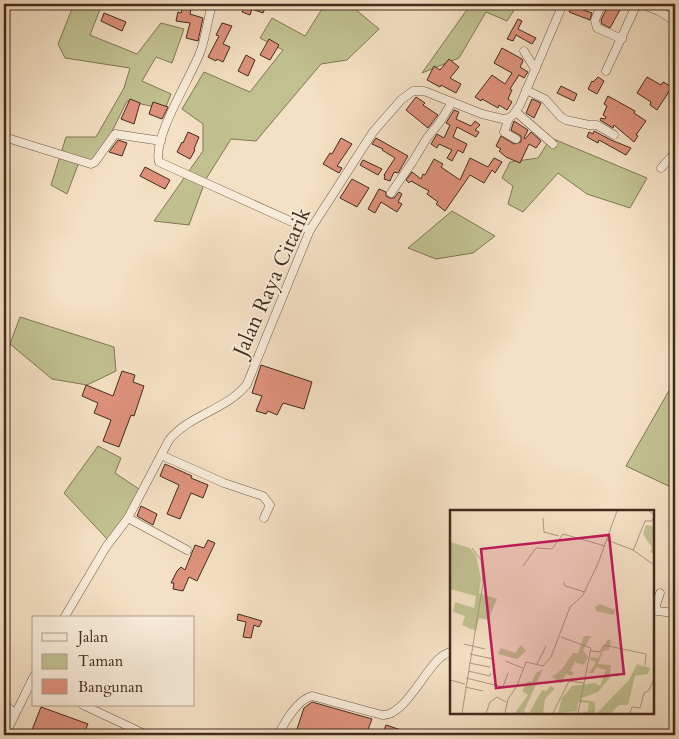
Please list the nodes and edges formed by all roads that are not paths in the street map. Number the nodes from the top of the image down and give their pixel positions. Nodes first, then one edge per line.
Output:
1 (212, 4) edge
2 (563, 4) edge
3 (597, 4) edge
4 (641, 4) edge
5 (675, 21) edge
6 (622, 39) junction
7 (524, 51) dead end
8 (535, 70) junction
9 (606, 71) dead end
10 (526, 90) junction
11 (452, 102) junction
12 (516, 112) junction
13 (509, 118) junction
14 (614, 136) dead end
15 (4, 137) edge
16 (516, 139) dead end
17 (161, 140) junction
18 (553, 144) dead end
19 (675, 153) edge
20 (661, 168) dead end
21 (391, 193) dead end
22 (310, 230) junction
23 (161, 455) junction
24 (128, 518) junction
25 (264, 518) dead end
26 (187, 550) dead end
27 (660, 593) dead end
28 (675, 613) edge
29 (65, 616) edge
30 (450, 652) edge
31 (31, 687) edge
32 (4, 705) edge
33 (85, 706) edge
34 (15, 713) junction
35 (5, 735) edge
36 (147, 735) edge
37 (278, 735) edge

1 - 17 street
2 - 8 street
3 - 6 street
4 - 5 street
4 - 6 street
6 - 9 street
7 - 8 street
8 - 10 street
10 - 12 street
10 - 14 street
11 - 13 street, Jalan Raya Citarik
11 - 21 street
11 - 22 street, Jalan Raya Citarik
12 - 13 street
12 - 18 street
13 - 16 street
15 - 17 street
17 - 22 street
19 - 20 street
22 - 23 street, Jalan Raya Citarik
23 - 24 street, Jalan Raya Citarik
23 - 25 street
24 - 26 street
24 - 29 street, Jalan Raya Citarik
27 - 28 street
30 - 37 street
31 - 34 street
32 - 34 street
33 - 36 street
34 - 35 street

